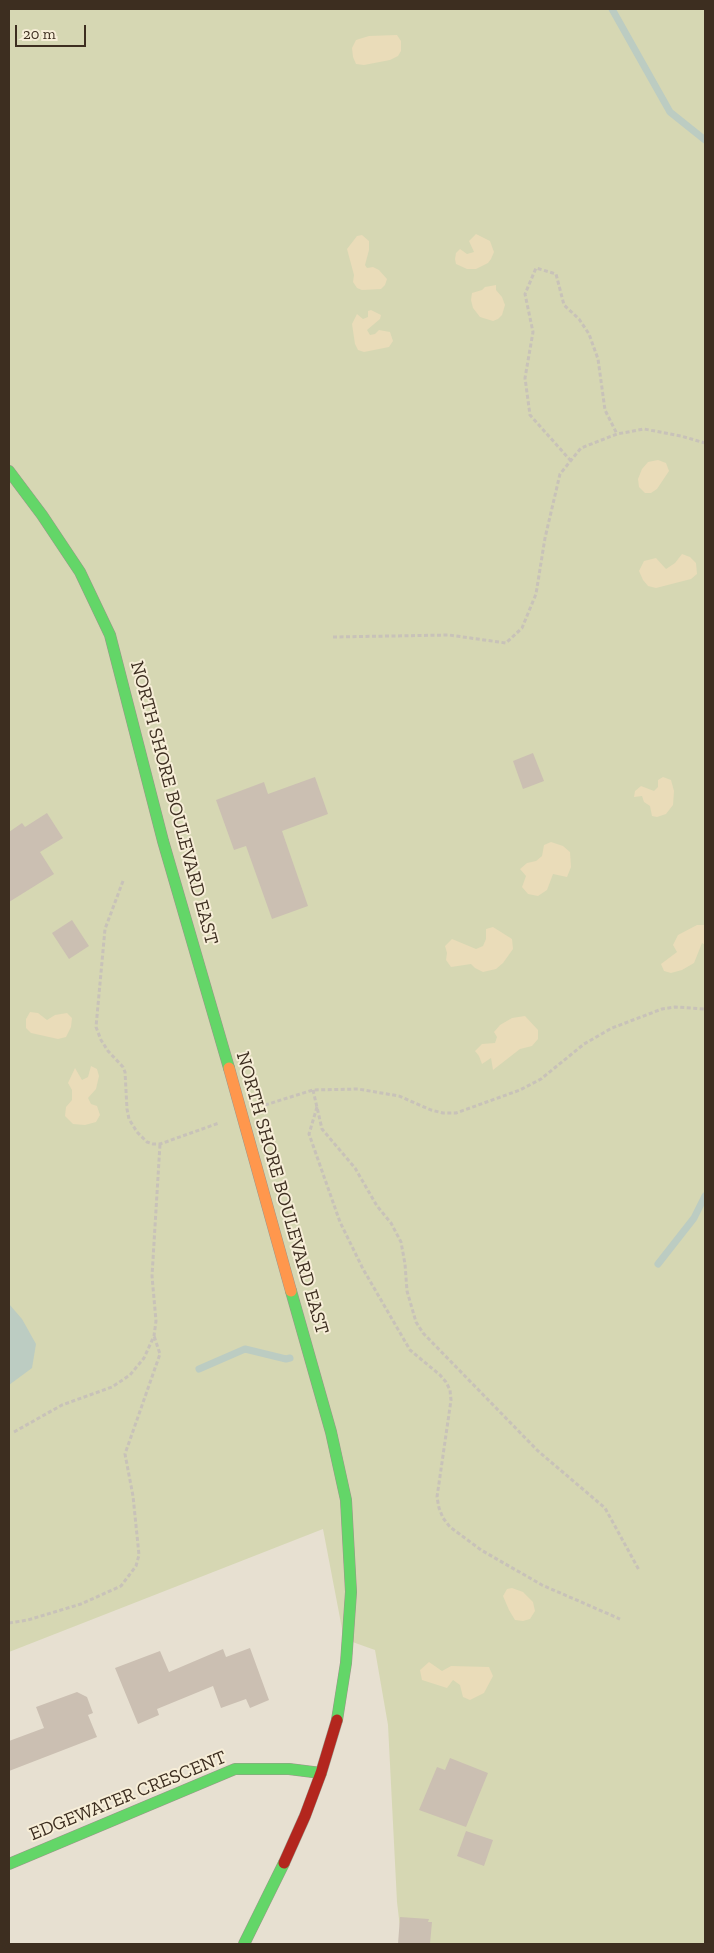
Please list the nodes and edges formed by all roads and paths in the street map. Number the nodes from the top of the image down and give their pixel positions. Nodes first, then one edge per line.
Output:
1 (617, 434) junction
2 (705, 443) edge
3 (571, 461) junction
4 (9, 471) edge
5 (333, 637) dead end
6 (123, 881) dead end
7 (705, 1009) edge
8 (313, 1090) junction
9 (317, 1107) junction
10 (242, 1115) junction
11 (160, 1144) junction
12 (154, 1336) junction
13 (14, 1432) dead end
14 (639, 1570) dead end
15 (620, 1619) dead end
16 (9, 1624) edge
17 (321, 1773) junction
18 (9, 1864) edge
19 (244, 1944) edge

1 - 2 path
1 - 3 path
1 - 3 path
3 - 5 path
4 - 10 street, NORTH SHORE BOULEVARD EAST
6 - 11 path
7 - 8 path
8 - 9 path
8 - 10 path
9 - 14 path
9 - 15 path
10 - 11 path
10 - 17 street, NORTH SHORE BOULEVARD EAST
11 - 12 path
12 - 13 path
12 - 16 path
17 - 18 street, EDGEWATER CRESCENT
17 - 19 street, NORTH SHORE BOULEVARD EAST

